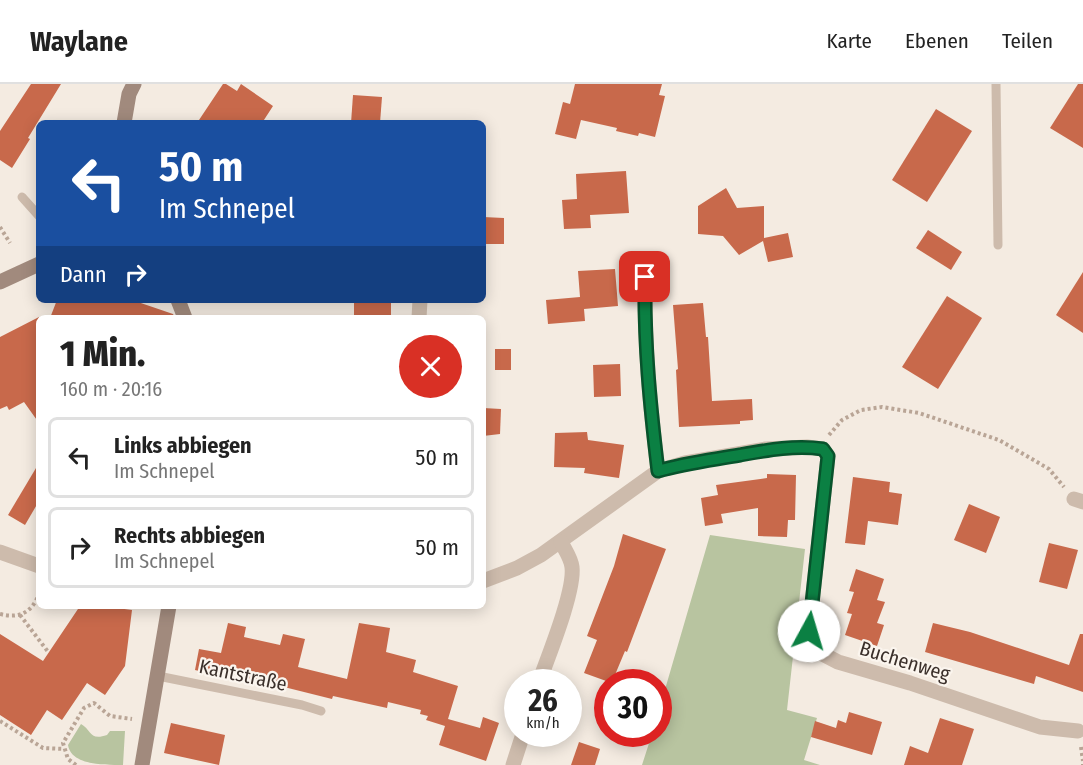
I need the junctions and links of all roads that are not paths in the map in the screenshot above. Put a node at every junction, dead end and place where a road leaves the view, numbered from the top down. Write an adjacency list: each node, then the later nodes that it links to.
1 (134, 84): 3 (street)
2 (996, 84): 6 (lane)
3 (125, 120)
4 (22, 197): 5 (lane)
5 (36, 213)
6 (998, 244)
7 (36, 265): 9 (street)
8 (645, 277): 10 (street)
9 (0, 282)
10 (658, 471): 11 (street); 19 (street, Buchenweg)
11 (561, 542): 14 (street); 16 (street)
12 (0, 552): 13 (street)
13 (36, 565)
14 (486, 580)
15 (169, 609): 17 (street)
16 (543, 669)
17 (158, 676): 18 (lane, Kantstraße); 21 (street)
18 (321, 711)
19 (1078, 731)
20 (519, 747): 22 (street)
21 (142, 765)
22 (513, 765)

